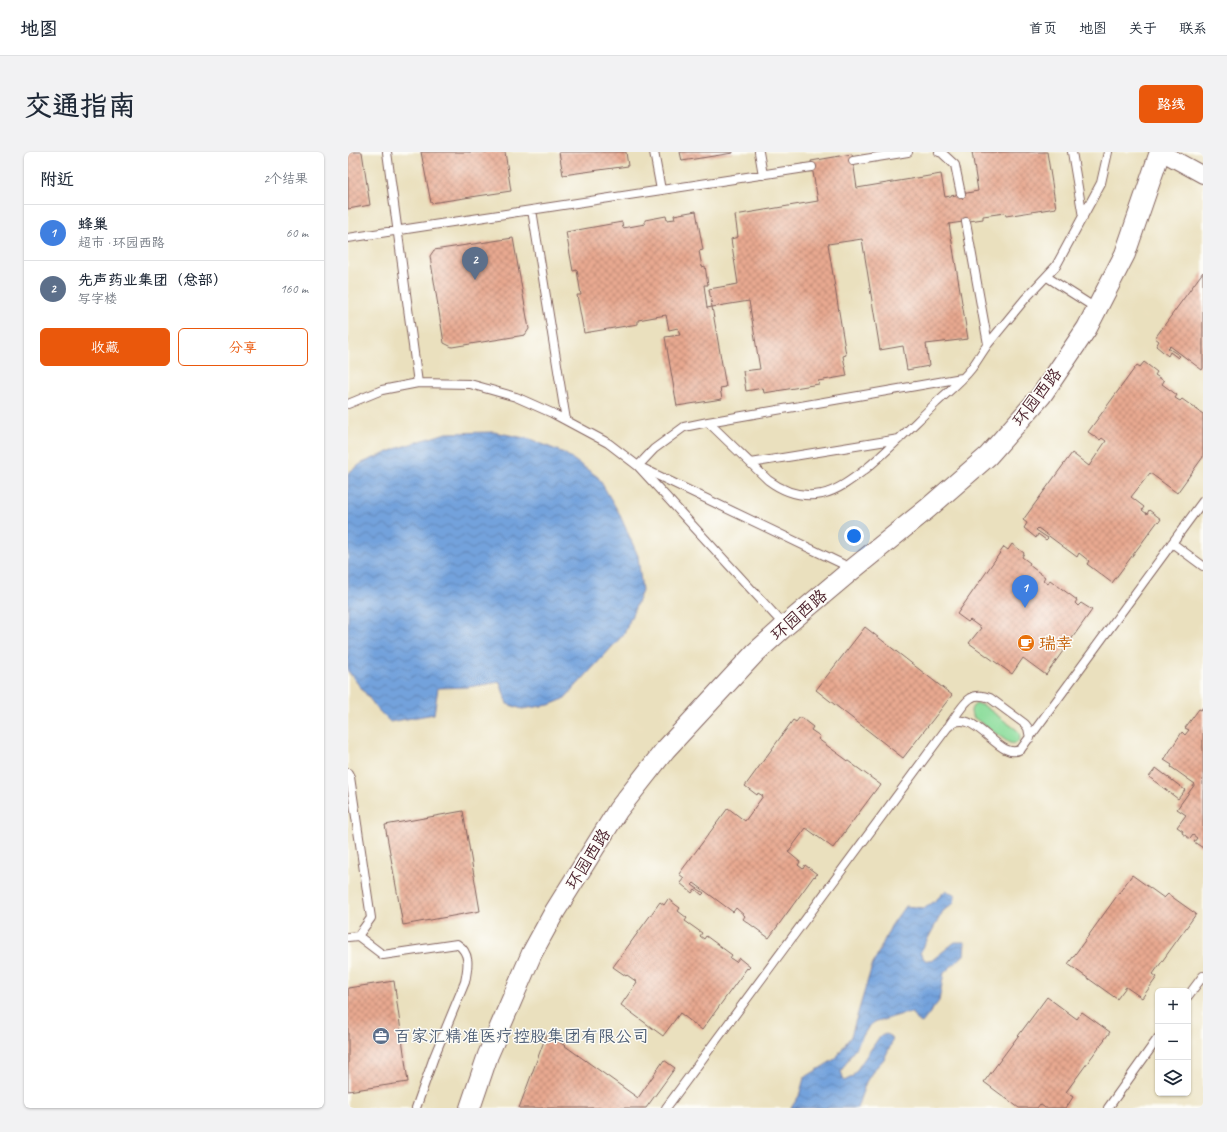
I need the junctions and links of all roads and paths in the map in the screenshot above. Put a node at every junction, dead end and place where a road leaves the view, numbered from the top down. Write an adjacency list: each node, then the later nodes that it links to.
1 (387, 152): 19 (lane)
2 (654, 152): 14 (lane)
3 (759, 152): 12 (lane)
4 (908, 152): 9 (lane)
5 (939, 152): 15 (lane)
6 (1072, 152): 17 (lane)
7 (1108, 152): 17 (lane)
8 (1160, 152): 13 (street); 22 (street, 环园西路)
9 (895, 153): 10 (lane)
10 (853, 161)
11 (812, 167): 12 (lane)
12 (763, 175): 14 (lane)
13 (1203, 175)
14 (661, 190): 16 (lane)
15 (961, 194)
16 (532, 210): 19 (lane); 27 (lane)
17 (1083, 217): 21 (lane)
18 (966, 222): 23 (lane)
19 (398, 231): 20 (lane); 25 (lane)
20 (348, 238)
21 (1047, 277): 22 (lane); 23 (lane)
22 (1097, 309): 35 (street, 环园西路)
23 (988, 344): 24 (lane)
24 (962, 378): 28 (lane); 29 (lane)
25 (418, 383): 26 (lane); 27 (lane)
26 (348, 404)
27 (566, 420): 31 (lane)
28 (708, 422): 30 (lane); 31 (lane)
29 (899, 439): 30 (lane); 30 (lane)
30 (751, 463)
31 (638, 466): 35 (lane); 36 (lane)
32 (1203, 502): 33 (lane)
33 (1172, 543): 34 (lane); 38 (lane)
34 (1203, 566)
35 (854, 569): 36 (street, 环园西路)
36 (785, 626): 46 (street, 环园西路)
37 (948, 728): 38 (lane); 38 (lane); 47 (lane)
38 (1030, 738)
39 (348, 773): 40 (lane)
40 (358, 936): 41 (lane); 45 (lane)
41 (348, 937)
42 (1203, 976): 43 (lane)
43 (1191, 992)
44 (1155, 1042): 48 (lane)
45 (416, 1108)
46 (470, 1108)
47 (666, 1108)
48 (1108, 1108)

